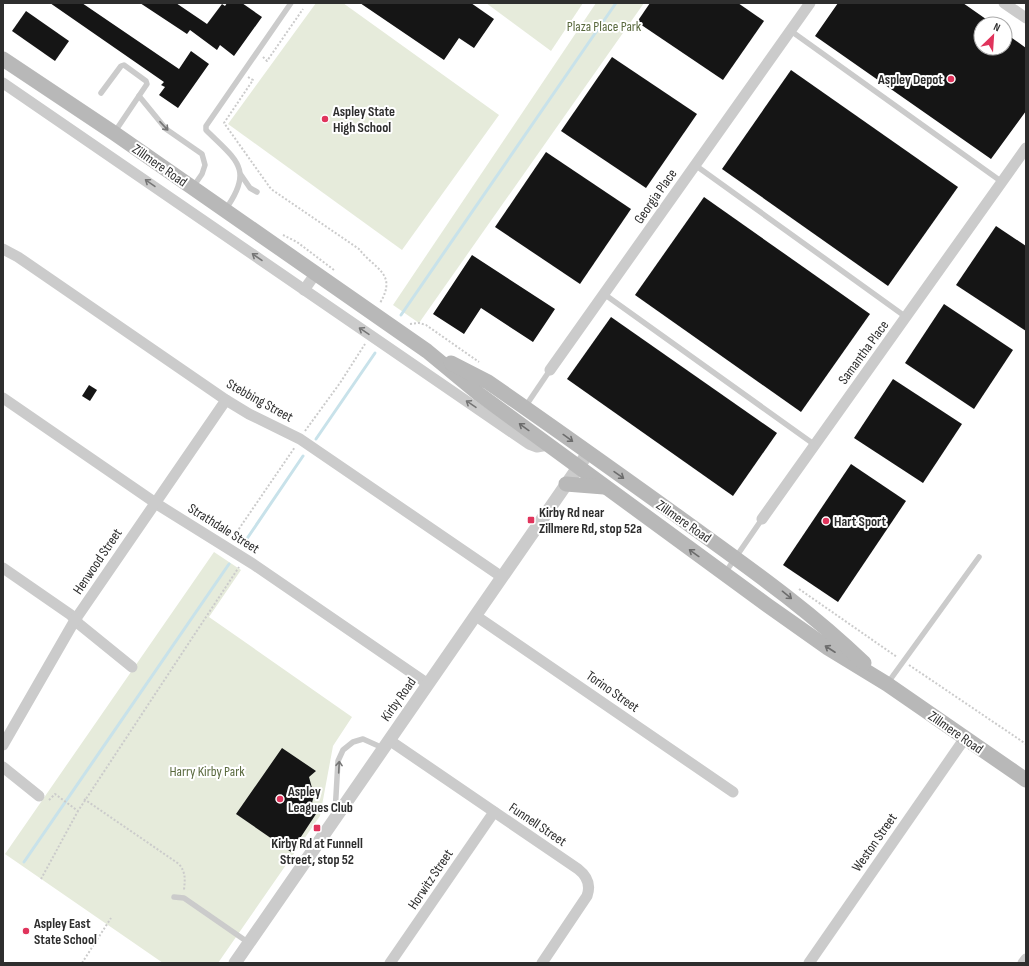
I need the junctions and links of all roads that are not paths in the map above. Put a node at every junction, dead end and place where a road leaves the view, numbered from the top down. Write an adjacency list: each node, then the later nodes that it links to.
1 (292, 3): 13 (lane)
2 (810, 3): 5 (street, Georgia Place)
3 (1004, 3): 4 (street)
4 (1026, 18)
5 (791, 31): 12 (street, Georgia Place); 14 (lane)
6 (3, 59): 10 (main road, Zillmere Road)
7 (3, 83): 20 (street, Zillmere Road, one-way to 7)
8 (101, 94): 9 (lane)
9 (139, 96): 10 (lane); 15 (lane, one-way to 15)
10 (114, 133): 15 (main road, Zillmere Road)
11 (1026, 148): 14 (street, Samantha Place)
12 (695, 165): 21 (street, Georgia Place); 22 (lane)
13 (240, 174): 16 (lane); 17 (lane)
14 (1002, 182): 22 (street, Samantha Place)
15 (192, 188): 17 (main road, Zillmere Road)
16 (257, 192)
17 (225, 210): 19 (main road, Zillmere Road)
18 (3, 249): 26 (street, Stebbing Street)
19 (316, 273): 20 (street); 23 (main road, Zillmere Road)
20 (304, 290): 28 (street, Zillmere Road, one-way to 20)
21 (603, 293): 24 (street, Georgia Place); 29 (lane)
22 (906, 317): 29 (street, Samantha Place)
23 (427, 351): 27 (main road, Zillmere Road); 28 (main road, Zillmere Road, one-way to 23)
24 (550, 370): 27 (lane, Georgia Place)
25 (3, 398): 34 (street, Strathdale Street)
26 (226, 400): 34 (street, Henwood Street); 40 (street, Stebbing Street)
27 (525, 408): 30 (main road, Zillmere Road, one-way to 30)
28 (548, 445): 31 (main road, Zillmere Road)
29 (815, 445): 35 (street, Samantha Place)
30 (588, 452): 31 (street, Kirby Road); 37 (main road, Zillmere Road, one-way to 37)
31 (578, 468): 32 (street, Kirby Road); 33 (main road, Zillmere Road)
32 (566, 484): 33 (main road); 40 (street, Kirby Road)
33 (604, 487): 39 (main road, Zillmere Road, one-way to 33)
34 (156, 503): 42 (street, Henwood Street); 44 (street, Strathdale Street)
35 (762, 519): 37 (lane, Samantha Place)
36 (979, 557): 45 (lane)
37 (736, 558): 39 (lane, Samantha Place); 45 (main road, Zillmere Road, one-way to 45)
38 (3, 568): 42 (street)
39 (724, 575): 45 (main road, Zillmere Road, one-way to 39)
40 (502, 577): 41 (street, Kirby Road)
41 (476, 616): 44 (street, Kirby Road); 51 (street, Torino Street)
42 (75, 620): 43 (street); 48 (street, Henwood Street)
43 (132, 667)
44 (428, 684): 47 (street, Kirby Road)
45 (887, 684): 46 (main road, Zillmere Road)
46 (964, 738): 50 (main road, Zillmere Road); 61 (street, Weston Street)
47 (386, 744): 53 (street, Funnell Street); 54 (street, Kirby Road); 54 (lane, one-way to 47)
48 (3, 745)
49 (3, 767): 52 (street)
50 (1026, 780)
51 (732, 792)
52 (39, 796)
53 (494, 812): 59 (street, Horwitz Street); 60 (street, Funnell Street)
54 (335, 819): 56 (street, Kirby Road)
55 (174, 897): 56 (lane)
56 (249, 943): 58 (street, Kirby Road)
57 (1026, 959): 62 (street)
58 (235, 963)
59 (390, 963)
60 (542, 963)
61 (809, 963)
62 (1024, 963)

